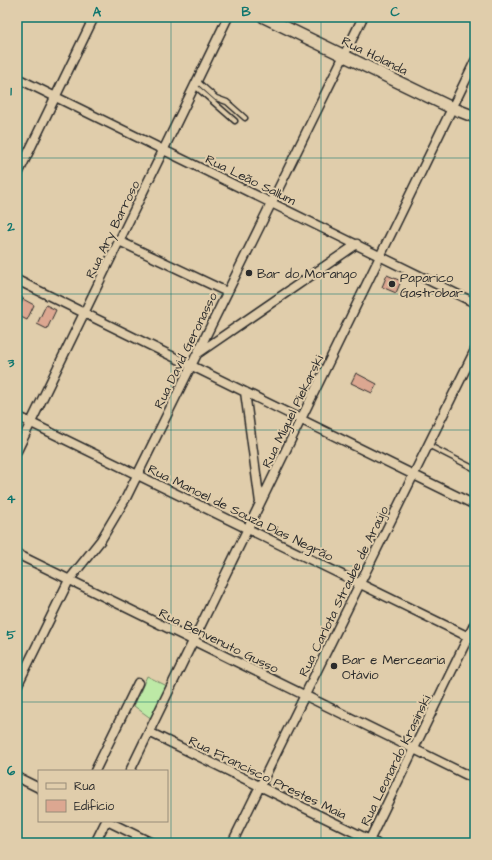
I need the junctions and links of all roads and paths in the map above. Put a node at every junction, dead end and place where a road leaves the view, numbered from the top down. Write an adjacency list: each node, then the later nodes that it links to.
1 (94, 17): 9 (street)
2 (228, 17): 8 (street, Rua Ary Barroso)
3 (264, 17): 5 (main road, Rua Holanda)
4 (363, 17): 5 (street, Rua David Geronasso)
5 (344, 56): 10 (main road, Rua Holanda); 16 (street, Rua David Geronasso)
6 (475, 61): 10 (street, Rua Miguel Piekarski)
7 (17, 78): 9 (street, Rua Leão Sallum)
8 (196, 84): 12 (lane); 13 (lane); 14 (street, Rua Ary Barroso)
9 (56, 97): 14 (street, Rua Leão Sallum); 15 (street)
10 (452, 108): 11 (main road, Rua Holanda); 19 (street, Rua Miguel Piekarski)
11 (475, 117)
12 (244, 118)
13 (235, 121)
14 (164, 150): 16 (street, Rua Leão Sallum); 17 (street, Rua Ary Barroso)
15 (17, 176)
16 (272, 203): 18 (street, Rua Leão Sallum); 21 (street, Rua David Geronasso)
17 (120, 241): 21 (street); 23 (street, Rua Ary Barroso)
18 (356, 244): 19 (street, Rua Leão Sallum); 25 (street)
19 (380, 256): 22 (street, Rua Leão Sallum); 29 (street, Rua Miguel Piekarski)
20 (17, 280): 23 (street)
21 (227, 292): 25 (street, Rua David Geronasso)
22 (475, 303)
23 (84, 313): 26 (street); 30 (street, Rua Ary Barroso)
24 (475, 350): 31 (street, Rua Carlota Straube de Araújo)
25 (196, 355): 26 (street, Rua David Geronasso)
26 (191, 366): 27 (street); 34 (street, Rua David Geronasso)
27 (245, 392): 29 (street); 36 (street)
28 (17, 416): 30 (street, Rua Manoel de Souza Dias Negrão)
29 (301, 419): 35 (street); 36 (street, Rua Miguel Piekarski)
30 (31, 423): 32 (street, Rua Ary Barroso); 34 (street, Rua Manoel de Souza Dias Negrão)
31 (428, 445): 33 (lane); 35 (street, Rua Carlota Straube de Araújo)
32 (17, 451)
33 (475, 470)
34 (137, 475): 38 (street, Rua Manoel de Souza Dias Negrão); 40 (street, Rua David Geronasso)
35 (414, 475): 37 (street); 41 (street, Rua Carlota Straube de Araújo)
36 (260, 503): 38 (street, Rua Miguel Piekarski)
37 (475, 505)
38 (247, 529): 41 (street, Rua Manoel de Souza Dias Negrão); 44 (street, Rua Miguel Piekarski)
39 (17, 554): 40 (street, Rua Benvenuto Gusso)
40 (69, 580): 44 (street, Rua Benvenuto Gusso); 46 (street, Rua David Geronasso)
41 (360, 584): 43 (street, Rua Manoel de Souza Dias Negrão); 47 (street, Rua Carlota Straube de Araújo)
42 (475, 623): 43 (street, Rua Leonardo Krasinski)
43 (472, 639): 49 (street, Rua Leonardo Krasinski)
44 (193, 641): 47 (street, Rua Benvenuto Gusso); 48 (street, Rua Miguel Piekarski)
45 (138, 683): 50 (street)
46 (17, 686)
47 (305, 696): 49 (street, Rua Benvenuto Gusso); 54 (street, Rua Carlota Straube de Araújo)
48 (149, 732): 51 (street, Rua Miguel Piekarski); 54 (street, Rua Francisco Prestes Maia)
49 (414, 749): 53 (street, Rua Benvenuto Gusso); 58 (street, Rua Leonardo Krasinski)
50 (95, 770)
51 (130, 770)
52 (17, 777): 55 (street)
53 (475, 779)
54 (260, 786): 58 (street, Rua Francisco Prestes Maia); 61 (street, Rua Carlota Straube de Araújo)
55 (38, 788)
56 (106, 822): 59 (street)
57 (108, 822): 60 (street)
58 (371, 842)
59 (95, 843)
60 (152, 843)
61 (232, 843)

